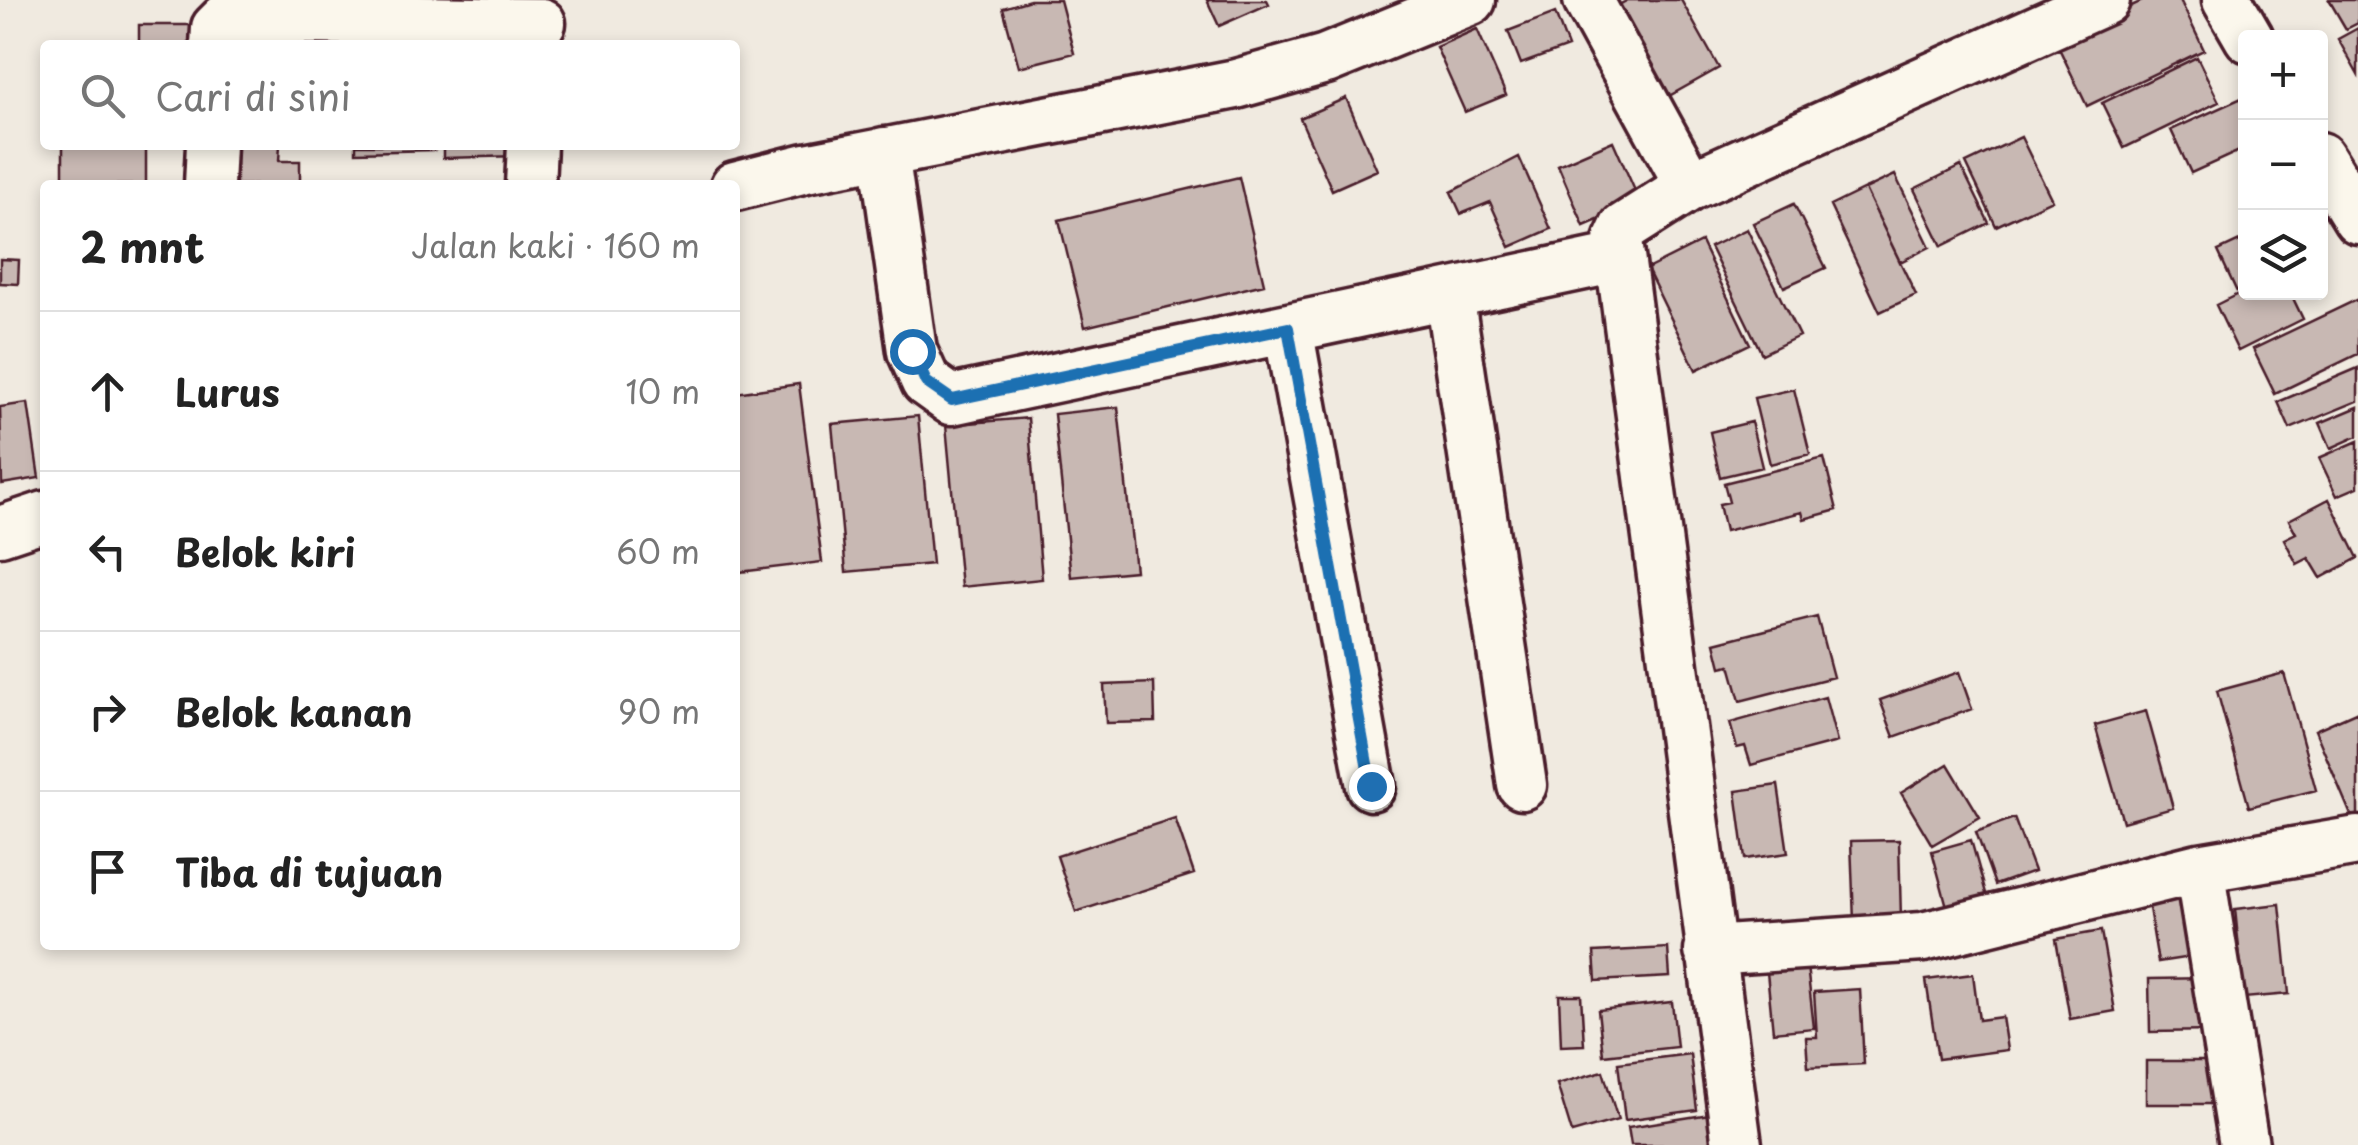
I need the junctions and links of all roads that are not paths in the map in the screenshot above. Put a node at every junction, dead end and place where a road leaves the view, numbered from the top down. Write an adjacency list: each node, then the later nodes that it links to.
1 (1471, 0): 10 (street)
2 (1588, 0): 15 (street)
3 (2105, 0): 15 (street)
4 (2226, 0): 6 (street)
5 (541, 23): 7 (street)
6 (2244, 30)
7 (215, 40)
8 (211, 150): 12 (street)
9 (532, 150): 13 (street)
10 (884, 152): 14 (street); 19 (street)
11 (2328, 170): 16 (street)
12 (210, 180)
13 (530, 180)
14 (740, 185)
15 (1690, 186): 17 (street)
16 (2358, 220)
17 (1617, 258): 18 (street); 26 (street)
18 (1449, 294): 19 (street); 22 (street)
19 (1288, 328): 23 (street)
20 (40, 518): 21 (street)
21 (0, 531)
22 (1522, 785)
23 (1371, 786)
24 (2358, 841): 25 (street)
25 (2199, 868): 26 (street); 28 (street)
26 (1709, 951): 27 (street)
27 (1737, 1145)
28 (2244, 1145)

